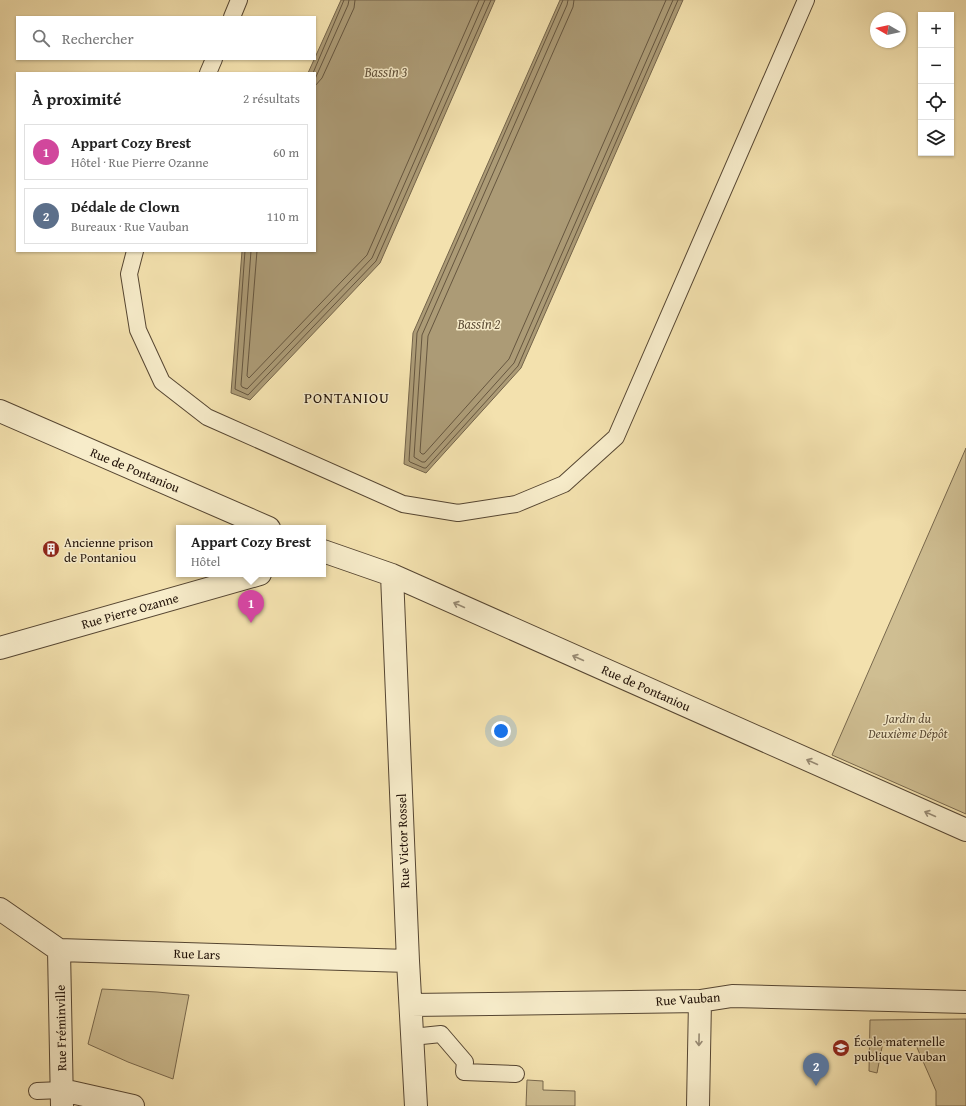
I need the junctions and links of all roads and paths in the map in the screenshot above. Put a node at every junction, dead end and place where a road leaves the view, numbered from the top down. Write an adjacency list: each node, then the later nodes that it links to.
1 (240, 0): 3 (lane)
2 (806, 0): 6 (lane)
3 (232, 16)
4 (214, 60): 5 (lane)
5 (208, 72)
6 (135, 252)
7 (1, 412): 8 (street, Rue de Pontaniou)
8 (262, 525)
9 (326, 554): 10 (street, Rue de Pontaniou)
10 (392, 575): 13 (street, Rue de Pontaniou, one-way to 10); 16 (street, Rue Victor Rossel)
11 (249, 577): 12 (street, Rue Pierre Ozanne)
12 (0, 648)
13 (966, 830)
14 (0, 908): 15 (street)
15 (59, 950): 16 (street, Rue Lars); 23 (street, Rue Fréminville)
16 (408, 961): 19 (street, Rue Victor Rossel)
17 (700, 1001): 18 (street, Rue Vauban); 19 (street, Rue Vauban); 26 (street, one-way to 26)
18 (966, 1002)
19 (411, 1005): 20 (street, Rue Victor Rossel)
20 (412, 1037): 21 (lane); 25 (street, Rue Victor Rossel)
21 (516, 1074)
22 (37, 1091): 23 (lane)
23 (62, 1098): 24 (street)
24 (133, 1106)
25 (416, 1106)
26 (698, 1106)

